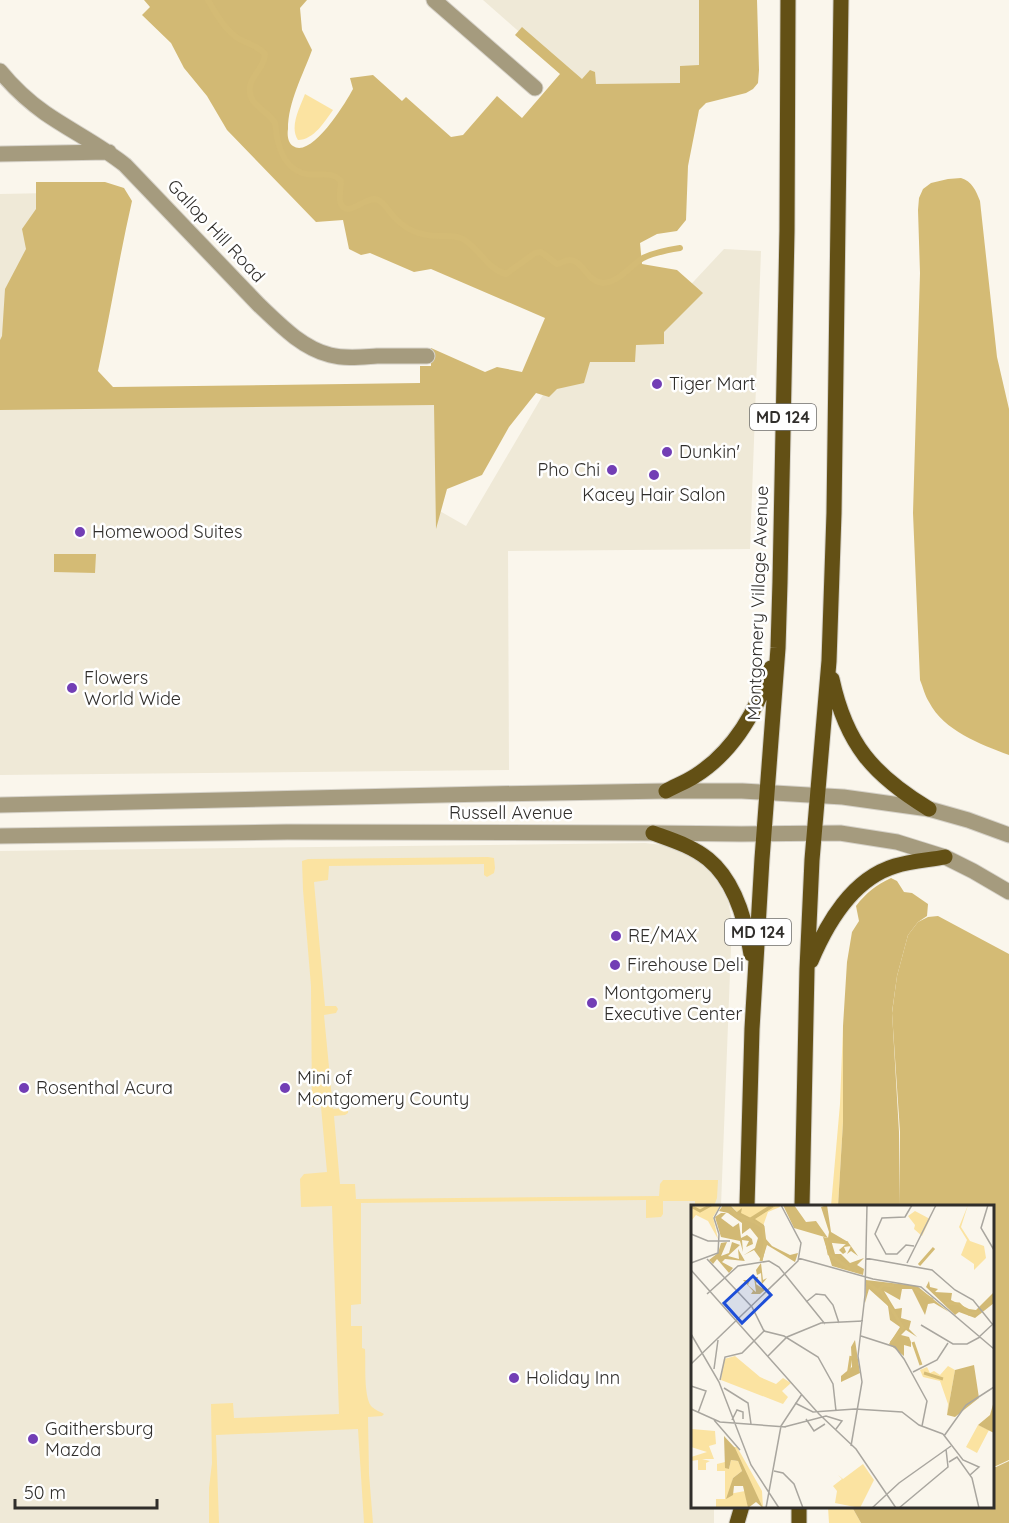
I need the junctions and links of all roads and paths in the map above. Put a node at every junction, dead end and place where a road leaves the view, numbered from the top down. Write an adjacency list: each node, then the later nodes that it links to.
1 (434, 0): 5 (street)
2 (788, 0): 9 (main road, Montgomery Village Avenue / MD 124)
3 (841, 0): 10 (main road, MD 124)
4 (0, 71): 6 (street, Gallop Hill Road)
5 (535, 88)
6 (110, 152): 7 (street); 8 (street, Gallop Hill Road)
7 (0, 154)
8 (427, 356)
9 (778, 648): 11 (main road); 12 (main road, Montgomery Village Avenue / MD 124)
10 (829, 662): 13 (main road, MD 124); 15 (main road)
11 (666, 791): 12 (street, Russell Avenue); 14 (street, Russell Avenue)
12 (767, 793): 13 (street, Russell Avenue); 17 (main road, Montgomery Village Avenue / MD 124)
13 (817, 796): 15 (street, Russell Avenue); 18 (main road, MD 124)
14 (0, 805)
15 (929, 809): 19 (street, Russell Avenue)
16 (653, 833): 17 (street, Russell Avenue); 20 (street, Russell Avenue); 24 (main road)
17 (765, 834): 18 (street, Russell Avenue); 24 (main road, Montgomery Village Avenue / MD 124)
18 (814, 834): 21 (street, Russell Avenue); 23 (main road, MD 124)
19 (1009, 835)
20 (0, 836)
21 (945, 857): 22 (street, Russell Avenue); 23 (main road)
22 (1009, 892)
23 (807, 969): 26 (main road, MD 124)
24 (755, 985): 25 (main road, Montgomery Village Avenue / MD 124)
25 (747, 1205)
26 (802, 1205)
27 (742, 1508): 29 (main road)
28 (743, 1508): 30 (main road)
29 (737, 1523)
30 (744, 1523)

